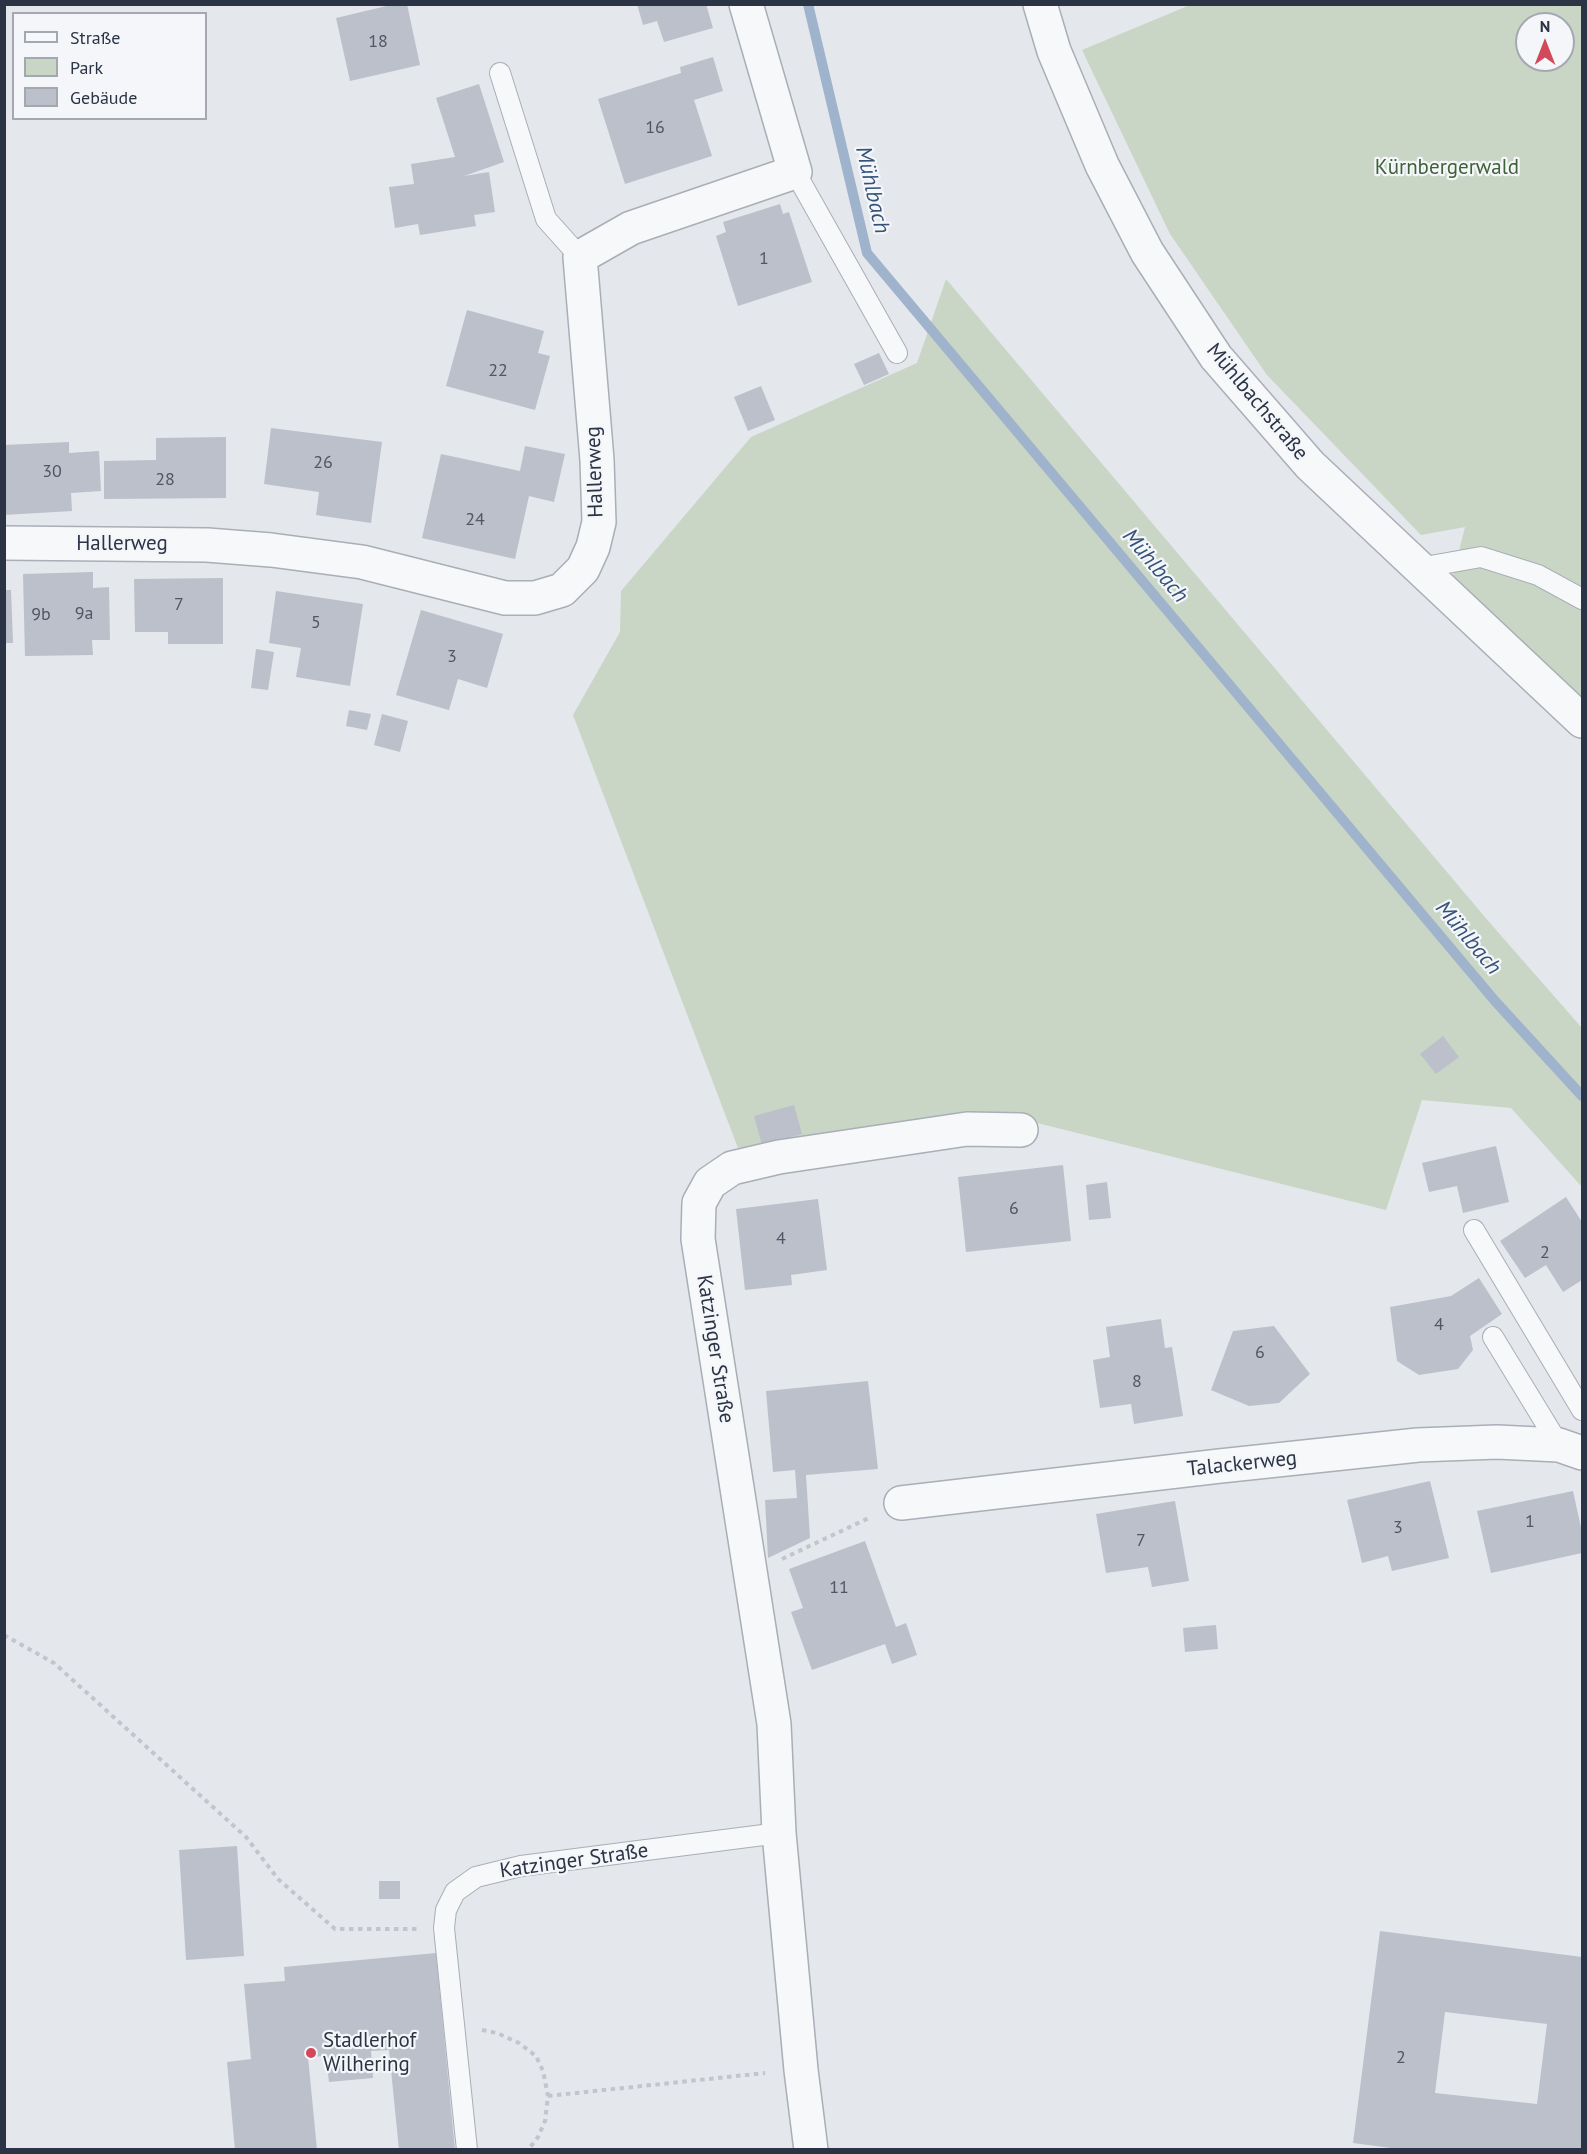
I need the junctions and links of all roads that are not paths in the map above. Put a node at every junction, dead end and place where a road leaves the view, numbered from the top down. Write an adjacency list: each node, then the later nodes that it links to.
1 (746, 4): 4 (street)
2 (1040, 4): 8 (street, Mühlbachstraße)
3 (500, 73): 5 (lane)
4 (795, 171): 5 (street); 6 (lane)
5 (580, 257): 7 (street, Hallerweg)
6 (897, 353)
7 (4, 543)
8 (1419, 568): 9 (lane); 10 (street, Mühlbachstraße)
9 (1582, 599)
10 (1582, 721)
11 (1021, 1130): 17 (street, Katzinger Straße)
12 (1474, 1230): 14 (lane)
13 (1492, 1337): 15 (lane)
14 (1582, 1410)
15 (1571, 1449): 16 (street, Talackerweg)
16 (901, 1503)
17 (779, 1833): 18 (lane, Katzinger Straße); 19 (street, Katzinger Straße)
18 (467, 2150)
19 (811, 2150)

